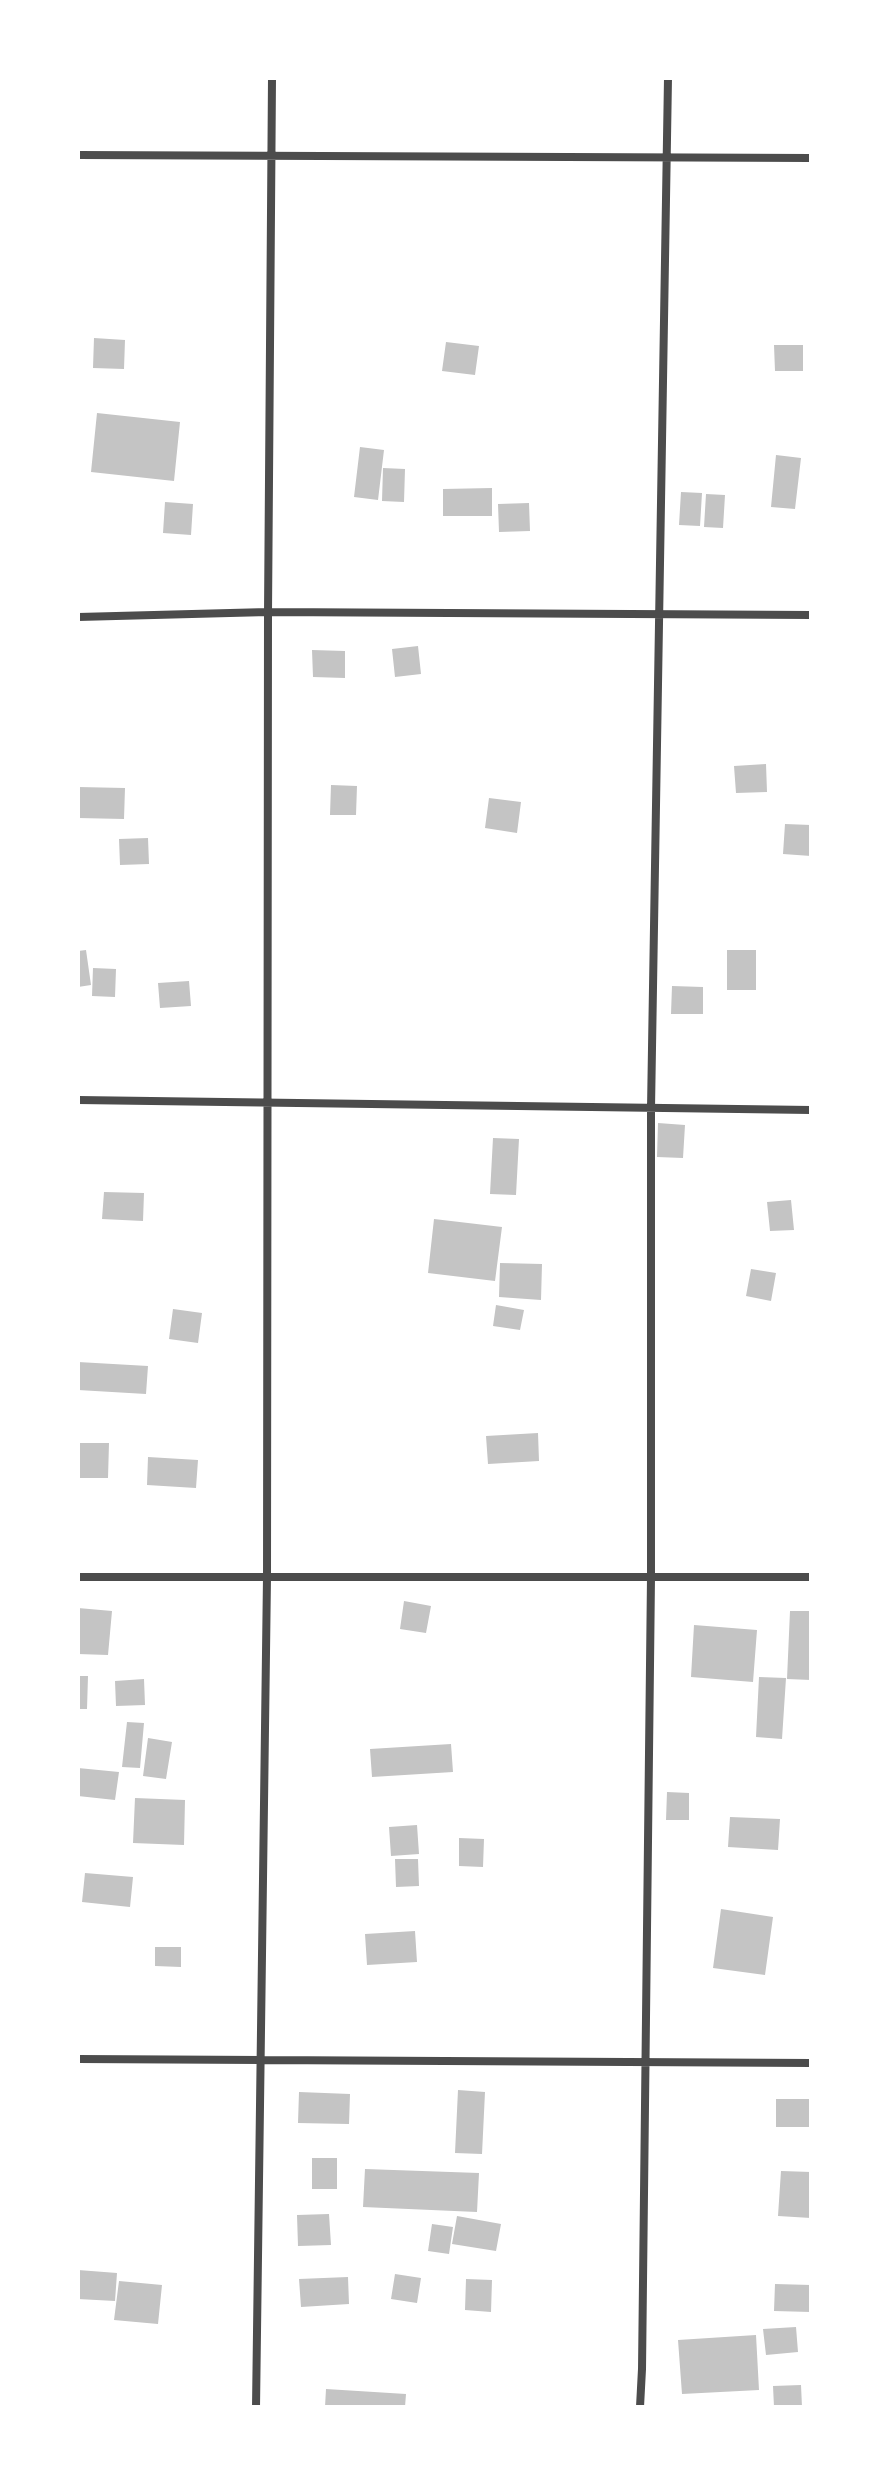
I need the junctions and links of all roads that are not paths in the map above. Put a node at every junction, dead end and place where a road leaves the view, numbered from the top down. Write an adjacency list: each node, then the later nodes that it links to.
1 (272, 78): 4 (street)
2 (668, 78): 5 (street)
3 (78, 155): 4 (street)
4 (272, 155): 5 (street); 7 (street)
5 (667, 157): 6 (street); 8 (street)
6 (811, 158)
7 (268, 612): 8 (street); 10 (street); 12 (street)
8 (659, 615): 9 (street); 13 (street)
9 (811, 615)
10 (78, 617)
11 (78, 1100): 12 (street)
12 (268, 1103): 13 (street); 16 (street)
13 (651, 1108): 14 (street); 17 (street)
14 (811, 1110)
15 (78, 1577): 16 (street)
16 (267, 1577): 17 (street); 20 (street)
17 (651, 1577): 18 (street); 21 (street)
18 (811, 1577)
19 (78, 2059): 20 (street)
20 (260, 2060): 21 (street); 23 (street)
21 (645, 2062): 22 (street); 24 (street)
22 (811, 2063)
23 (256, 2407)
24 (640, 2407)

